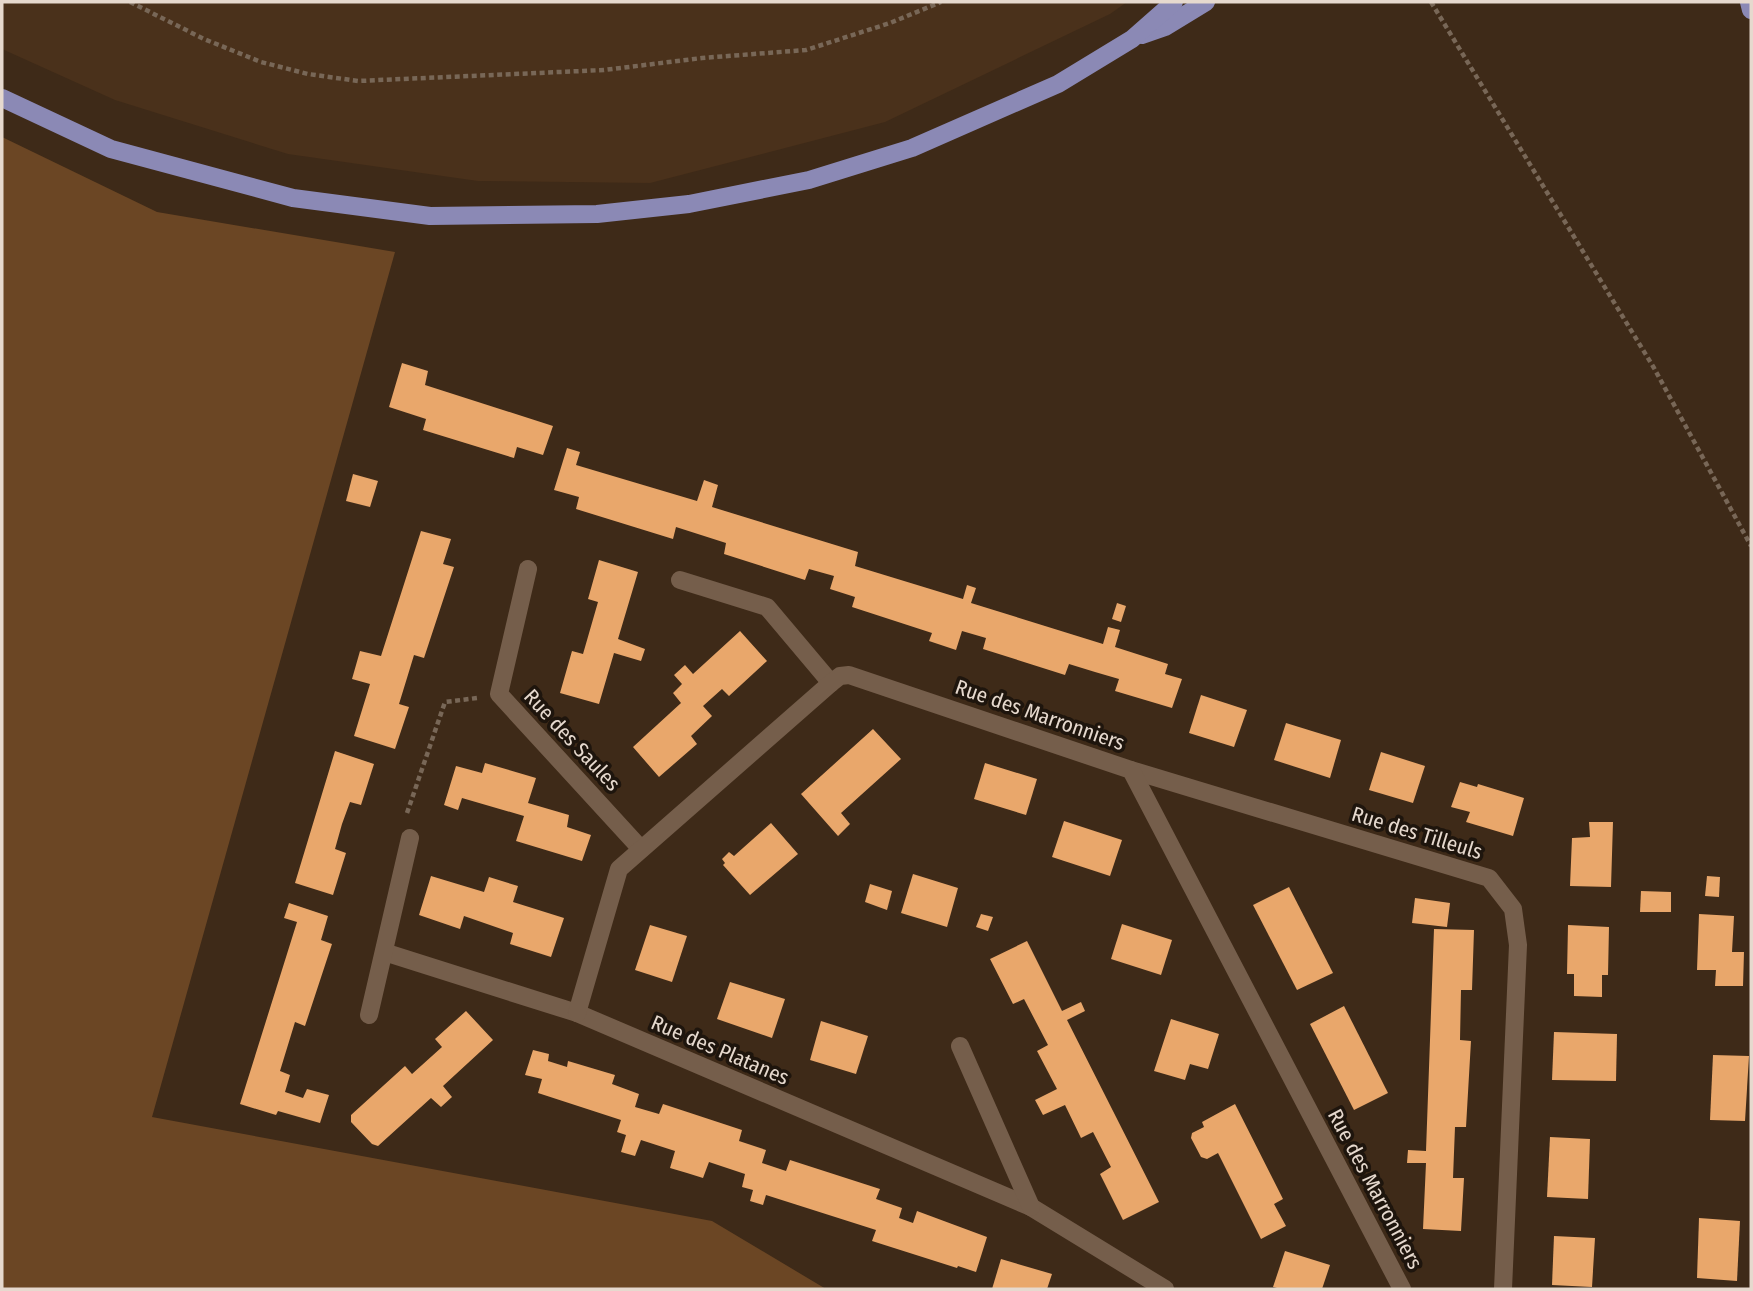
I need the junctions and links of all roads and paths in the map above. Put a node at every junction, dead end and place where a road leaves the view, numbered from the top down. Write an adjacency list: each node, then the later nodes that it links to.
1 (130, 2): 2 (path)
2 (941, 2)
3 (1174, 2): 8 (main road)
4 (1206, 2): 8 (main road)
5 (1431, 2): 10 (path)
6 (1749, 2): 7 (main road)
7 (1751, 10)
8 (1132, 39): 9 (main road)
9 (2, 98)
10 (1751, 546)
11 (528, 569): 14 (street, Rue des Saules)
12 (680, 580): 13 (street)
13 (831, 683): 15 (street, Rue des Marronniers); 17 (street)
14 (499, 694): 16 (path); 17 (street, Rue des Saules)
15 (1131, 770): 24 (street, Rue des Marronniers); 25 (street, Rue des Tilleuls)
16 (410, 838): 18 (street)
17 (641, 849): 19 (street)
18 (384, 953): 19 (street, Rue des Platanes); 20 (street)
19 (577, 1013): 22 (street, Rue des Platanes)
20 (369, 1015)
21 (960, 1046): 22 (street)
22 (1031, 1207): 23 (street, Rue des Platanes)
23 (1165, 1289)
24 (1402, 1289)
25 (1503, 1289)

